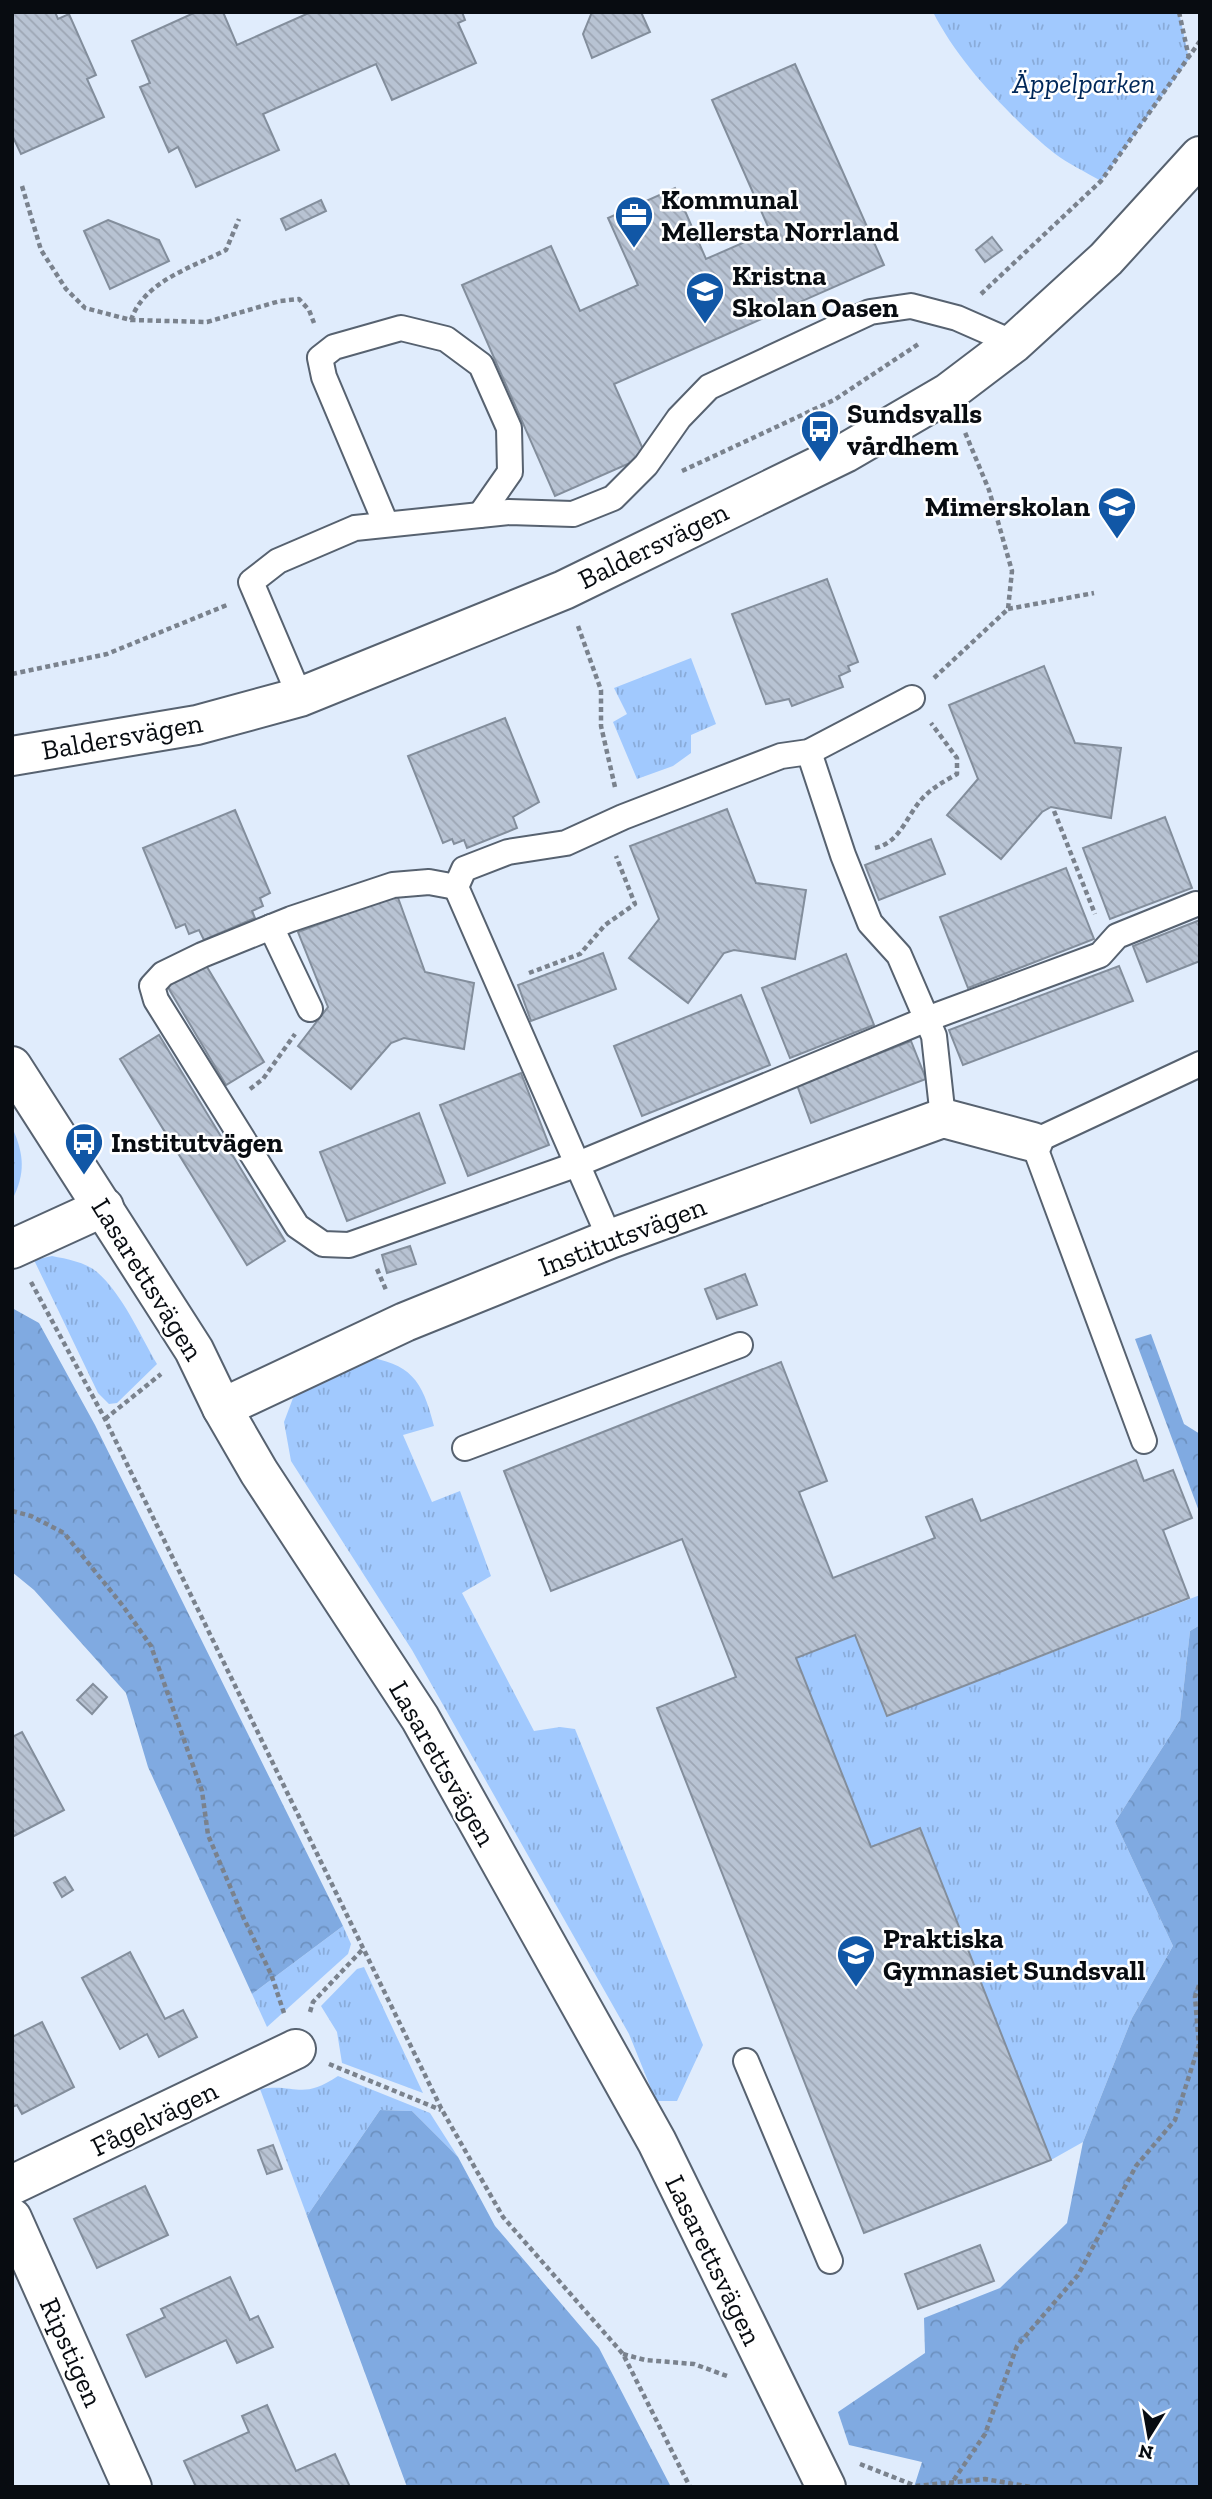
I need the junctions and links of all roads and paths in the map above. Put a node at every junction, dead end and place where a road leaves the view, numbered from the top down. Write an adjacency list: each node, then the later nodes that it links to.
1 (1179, 12): 2 (path)
2 (1189, 59)
3 (1200, 156): 7 (street, Baldersvägen)
4 (22, 186): 6 (path)
5 (239, 219): 6 (path)
6 (131, 320): 8 (path)
7 (1014, 343): 9 (street, Baldersvägen); 10 (lane)
8 (326, 353): 10 (lane); 11 (lane)
9 (948, 393): 12 (street, Baldersvägen); 15 (path)
10 (480, 515): 11 (lane)
11 (386, 524): 13 (lane)
12 (564, 590): 17 (street, Baldersvägen); 22 (path)
13 (256, 593): 16 (path); 17 (lane)
14 (1094, 593): 15 (path)
15 (1008, 609): 18 (path)
16 (12, 674)
17 (300, 698): 20 (street, Baldersvägen)
18 (912, 698): 19 (lane); 23 (path)
19 (809, 752): 22 (lane); 23 (lane)
20 (12, 755)
21 (1055, 811): 27 (path)
22 (613, 821): 24 (lane); 28 (path)
23 (843, 855): 30 (lane)
24 (456, 887): 26 (lane); 28 (lane)
25 (1196, 904): 27 (lane)
26 (271, 927): 29 (lane); 33 (lane)
27 (1108, 947): 30 (lane)
28 (499, 985): 36 (lane)
29 (310, 1009): 33 (path)
30 (927, 1019): 34 (lane); 36 (lane)
31 (1200, 1064): 35 (lane)
32 (12, 1066): 37 (street, Lasarettsvägen)
33 (222, 1107): 39 (lane)
34 (943, 1118): 35 (street); 38 (street, Institutsvägen)
35 (1033, 1142): 46 (lane)
36 (578, 1164): 38 (lane); 39 (lane)
37 (104, 1207): 40 (street); 44 (street, Lasarettsvägen)
38 (610, 1239): 41 (street, Institutsvägen)
39 (364, 1240): 41 (path)
40 (21, 1264): 45 (path)
41 (405, 1322): 44 (street, Institutsvägen)
42 (740, 1345): 47 (lane)
43 (162, 1373): 45 (path)
44 (222, 1408): 60 (street, Lasarettsvägen)
45 (105, 1419): 49 (path)
46 (1144, 1441)
47 (465, 1448)
48 (12, 1511): 52 (path)
49 (363, 1950): 52 (path); 54 (path)
50 (1200, 1982): 51 (path)
51 (1200, 2045): 61 (path)
52 (296, 2049): 54 (path); 55 (street, Fågelvägen)
53 (746, 2061): 57 (lane)
54 (442, 2110): 59 (path)
55 (12, 2185)
56 (12, 2218): 58 (street, Ripstigen)
57 (830, 2261)
58 (132, 2487)
59 (690, 2487)
60 (826, 2487)
61 (949, 2487)

